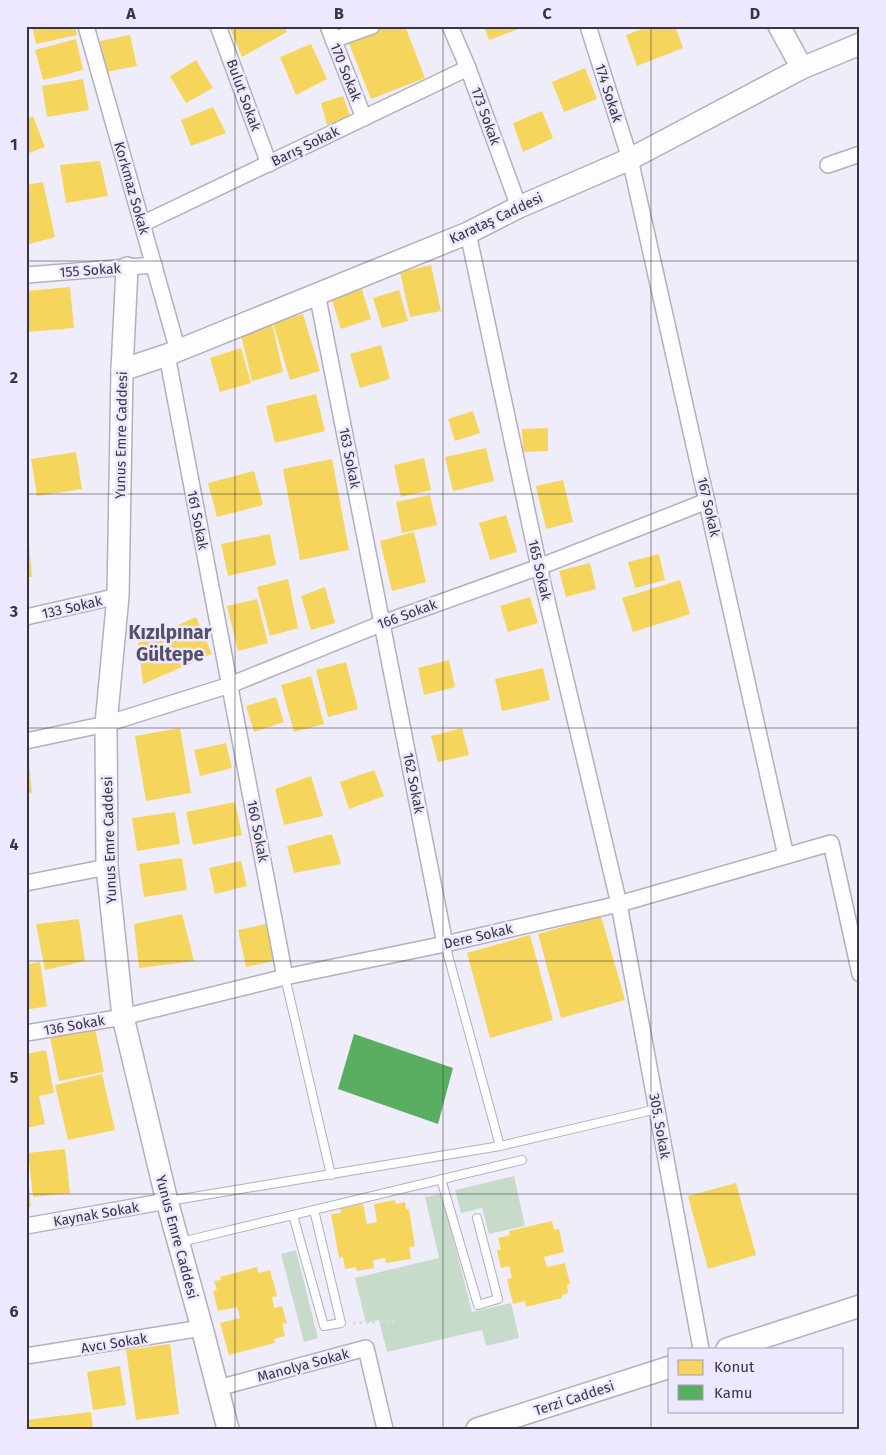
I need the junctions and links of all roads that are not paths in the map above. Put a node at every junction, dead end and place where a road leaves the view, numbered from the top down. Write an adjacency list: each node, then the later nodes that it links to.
1 (86, 26): 17 (street, Korkmaz Sokak)
2 (218, 26): 14 (street, Bulut Sokak)
3 (372, 26): 7 (street)
4 (450, 26): 9 (street, 173 Sokak)
5 (588, 26): 13 (street, 174 Sokak)
6 (780, 26): 10 (street)
7 (330, 33): 11 (street, 170 Sokak)
8 (860, 44): 10 (street, Karataş Caddesi)
9 (468, 68): 11 (street, Barış Sokak); 16 (street, 173 Sokak)
10 (802, 68): 13 (street, Karataş Caddesi)
11 (364, 118): 14 (street, Barış Sokak)
12 (860, 154): 15 (street)
13 (630, 159): 16 (street, Karataş Caddesi); 25 (street, 167 Sokak)
14 (269, 164): 17 (street, Barış Sokak)
15 (828, 164)
16 (519, 207): 18 (street, Karataş Caddesi)
17 (142, 224): 19 (street, Korkmaz Sokak)
18 (468, 233): 22 (street, Karataş Caddesi); 26 (street, 165 Sokak)
19 (154, 265): 20 (street, 155 Sokak); 23 (street, Korkmaz Sokak)
20 (127, 268): 21 (street, 155 Sokak); 24 (street, Yunus Emre Caddesi)
21 (26, 275)
22 (317, 294): 23 (street, Karataş Caddesi); 29 (street, 163 Sokak)
23 (172, 353): 24 (street, Karataş Caddesi); 30 (street, 161 Sokak)
24 (122, 370): 27 (street, Yunus Emre Caddesi)
25 (707, 501): 26 (street, 166 Sokak); 33 (street, 167 Sokak)
26 (538, 567): 29 (street, 166 Sokak); 36 (street, 165 Sokak)
27 (118, 596): 28 (street, 133 Sokak); 31 (street, Yunus Emre Caddesi)
28 (26, 617)
29 (383, 623): 30 (street, 166 Sokak); 37 (street, 162 Sokak)
30 (230, 685): 31 (street, 166 Sokak); 39 (street, 160 Sokak)
31 (106, 724): 32 (street, 166 Sokak); 34 (street, Yunus Emre Caddesi)
32 (26, 741)
33 (786, 856): 36 (street, Dere Sokak); 38 (street, Dere Sokak)
34 (107, 867): 35 (street); 40 (street, Yunus Emre Caddesi)
35 (26, 883)
36 (619, 904): 37 (street, Dere Sokak); 42 (street, 305. Sokak)
37 (445, 944): 39 (street, Dere Sokak); 43 (lane)
38 (860, 974)
39 (285, 977): 40 (street, Dere Sokak); 45 (lane)
40 (122, 1017): 41 (street, 136 Sokak); 47 (street, Yunus Emre Caddesi)
41 (26, 1033)
42 (657, 1109): 43 (lane); 55 (street, 305. Sokak)
43 (500, 1146): 45 (lane)
44 (522, 1160): 46 (lane)
45 (331, 1175): 47 (lane)
46 (441, 1179): 48 (lane); 50 (lane)
47 (167, 1202): 51 (street, Kaynak Sokak); 52 (street, Yunus Emre Caddesi)
48 (314, 1210): 49 (lane); 49 (lane)
49 (293, 1215): 52 (lane)
50 (477, 1218)
51 (26, 1226)
52 (178, 1243): 54 (street, Yunus Emre Caddesi)
53 (860, 1306): 56 (street)
54 (202, 1328): 57 (street, Avcı Sokak); 59 (street, Yunus Emre Caddesi)
55 (702, 1348)
56 (730, 1348)
57 (26, 1356)
58 (668, 1368): 60 (street, Terzi Caddesi)
59 (218, 1388): 61 (street, Yunus Emre Caddesi); 62 (street, Manolya Sokak)
60 (514, 1423): 63 (street, Terzi Caddesi)
61 (228, 1429)
62 (384, 1429)
63 (478, 1429)

